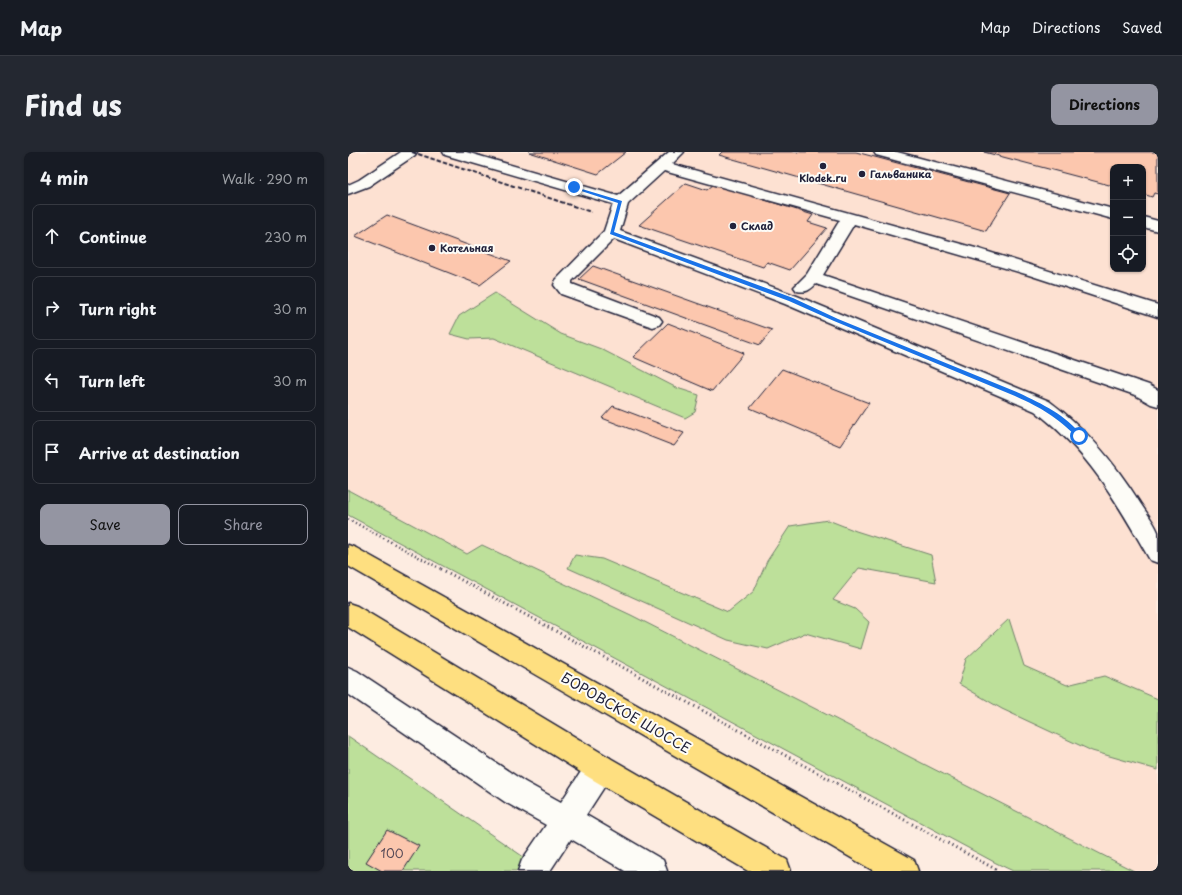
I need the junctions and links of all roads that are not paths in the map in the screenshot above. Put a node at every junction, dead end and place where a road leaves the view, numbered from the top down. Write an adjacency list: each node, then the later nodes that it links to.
1 (410, 152): 6 (lane)
2 (450, 152): 7 (lane)
3 (677, 152): 5 (lane)
4 (881, 152): 8 (lane)
5 (663, 166): 7 (lane); 9 (lane)
6 (348, 190)
7 (621, 202): 12 (lane)
8 (1110, 213)
9 (849, 219): 13 (lane); 15 (lane)
10 (1146, 223): 11 (lane)
11 (1158, 226)
12 (611, 233): 14 (lane); 16 (lane)
13 (813, 277): 14 (lane); 17 (lane)
14 (791, 300): 18 (lane)
15 (1158, 311)
16 (653, 321)
17 (1158, 399)
18 (1126, 497): 19 (lane); 20 (lane)
19 (1158, 525)
20 (1158, 553)
21 (348, 555): 29 (main road, БОРОВСКОЕ ШОССЕ)
22 (348, 614): 24 (main road)
23 (348, 679): 25 (lane)
24 (600, 768): 25 (lane); 28 (main road)
25 (566, 820): 26 (lane); 27 (lane)
26 (533, 871)
27 (652, 871)
28 (776, 871)
29 (903, 871)

